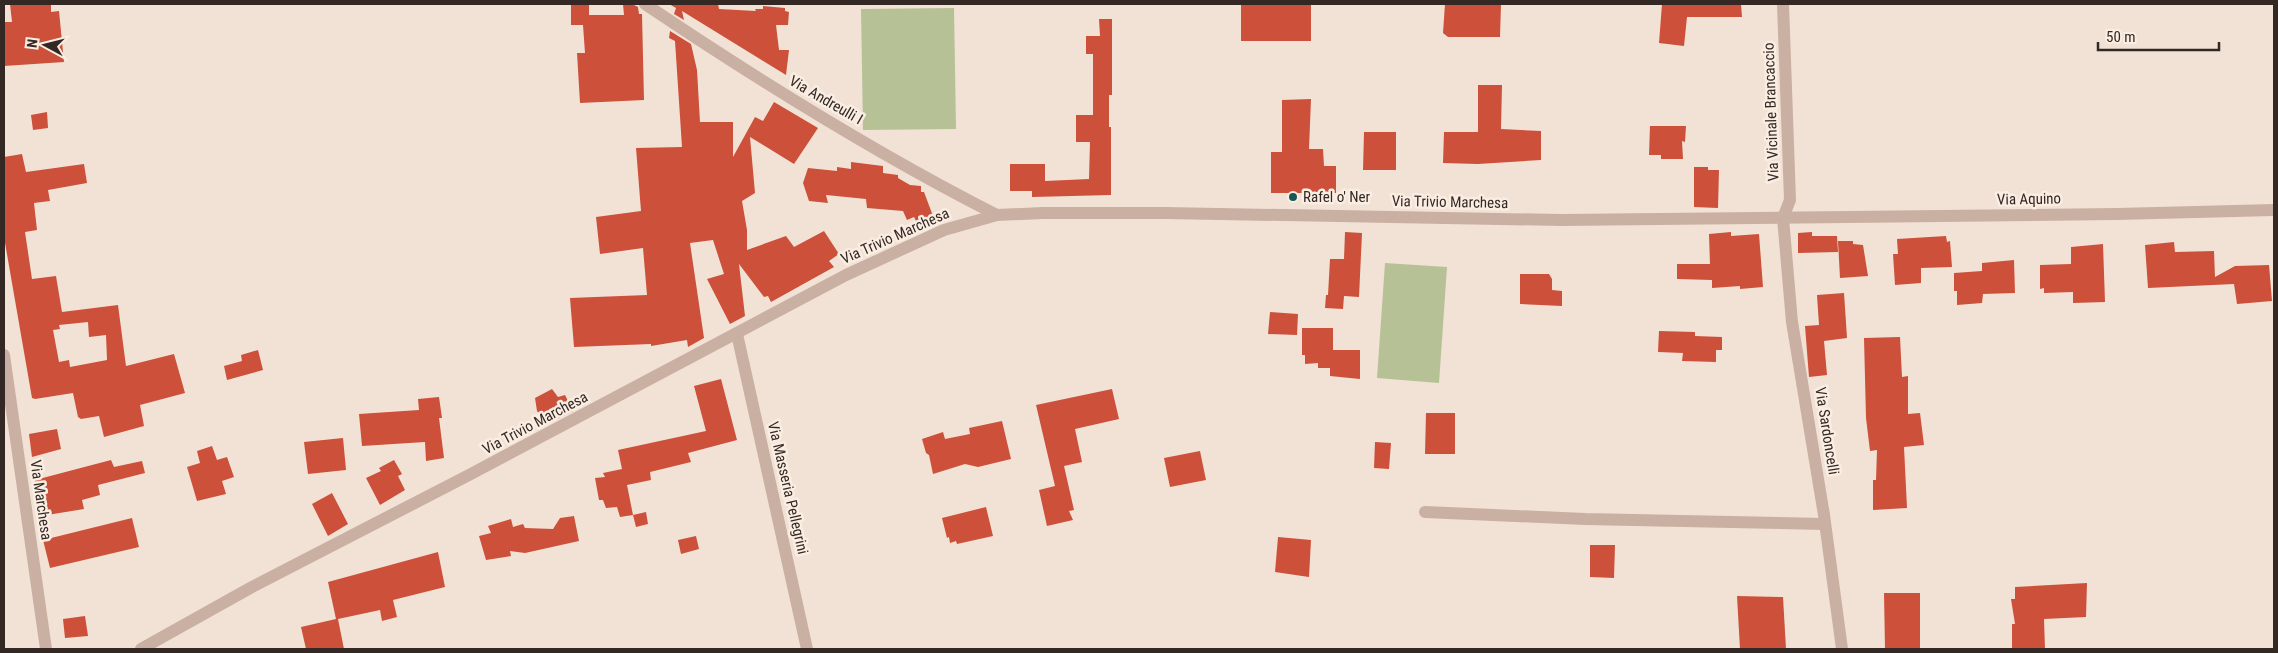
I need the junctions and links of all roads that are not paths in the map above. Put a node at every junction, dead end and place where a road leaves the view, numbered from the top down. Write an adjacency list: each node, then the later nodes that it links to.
1 (645, 4): 4 (street, Via Andreulli I)
2 (1783, 4): 5 (street, Via Vicinale Brancaccio)
3 (2274, 210): 5 (street, Via Aquino)
4 (996, 215): 5 (street, Via Trivio Marchesa); 6 (street, Via Trivio Marchesa)
5 (1783, 218): 9 (street, Via Sardoncelli)
6 (737, 334): 11 (street, Via Trivio Marchesa); 12 (street, Via Masseria Pellegrini)
7 (4, 356): 10 (street, Via Marchesa)
8 (1425, 512): 9 (street)
9 (1825, 524): 13 (street, Via Sardoncelli)
10 (46, 649)
11 (141, 649)
12 (807, 649)
13 (1842, 649)

